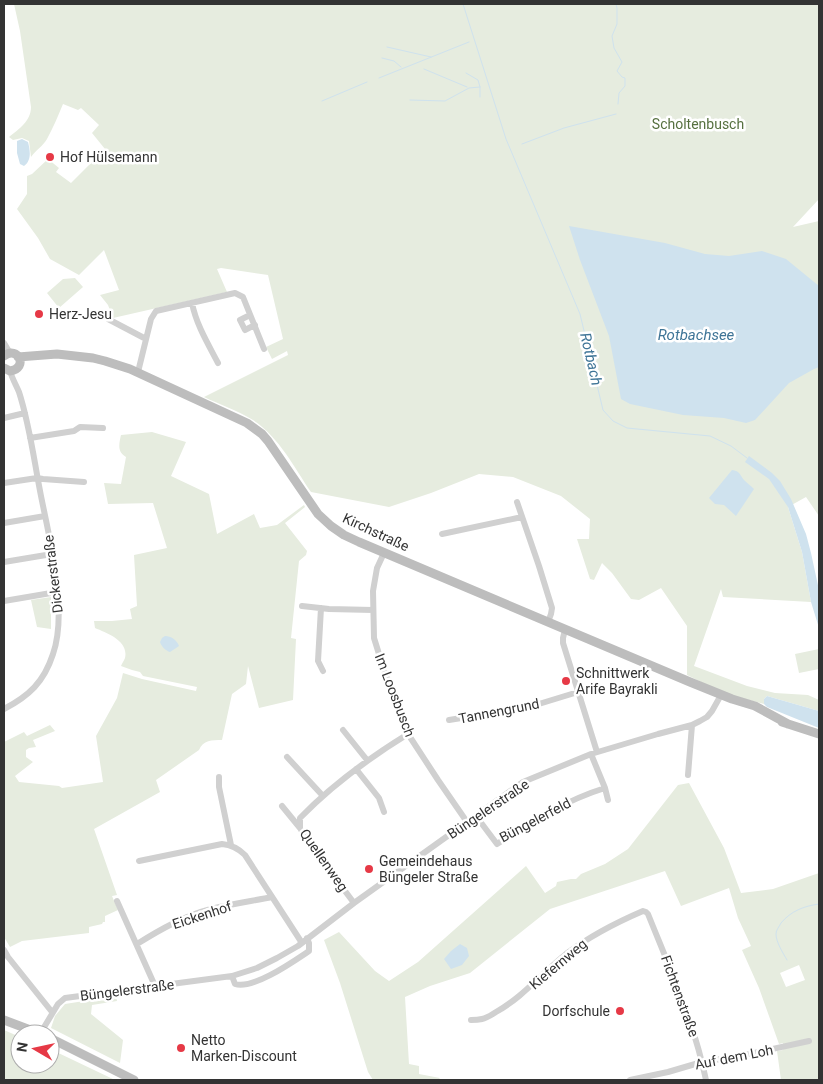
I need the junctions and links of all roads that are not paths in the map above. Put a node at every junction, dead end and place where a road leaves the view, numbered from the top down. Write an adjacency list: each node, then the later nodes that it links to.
1 (192, 303): 2 (street); 5 (street); 9 (street)
2 (250, 315): 4 (street); 4 (street)
3 (108, 319): 5 (street)
4 (255, 325): 7 (street)
5 (146, 339): 10 (street)
6 (4, 342): 8 (street, Dickerstraße)
7 (264, 349)
8 (9, 362): 10 (street, Kirchstraße); 11 (street, Dickerstraße)
9 (218, 363)
10 (138, 372): 23 (street, Kirchstraße)
11 (25, 414): 12 (street); 14 (street, Dickerstraße)
12 (4, 418)
13 (103, 428): 14 (street)
14 (30, 438): 15 (street, Dickerstraße)
15 (37, 478): 16 (street); 17 (street); 19 (street, Dickerstraße)
16 (84, 482)
17 (4, 483)
18 (517, 502): 20 (street)
19 (45, 516): 21 (street); 24 (street, Dickerstraße)
20 (522, 517): 22 (street); 31 (street)
21 (4, 523)
22 (442, 534)
23 (384, 553): 30 (street, Im Loosbusch); 31 (street, Kirchstraße)
24 (52, 554): 25 (street); 26 (street, Dickerstraße)
25 (4, 562)
26 (57, 592): 27 (street); 36 (street, Dickerstraße)
27 (4, 601)
28 (302, 606): 29 (street)
29 (321, 608): 30 (street); 33 (street)
30 (373, 610): 40 (street, Im Loosbusch)
31 (548, 622): 32 (street, Kirchstraße)
32 (565, 630): 34 (street); 35 (street, Kirchstraße)
33 (323, 671)
34 (578, 692): 37 (street, Tannengrund); 42 (street)
35 (722, 695): 38 (street, Büngelerstraße); 41 (street, Kirchstraße)
36 (4, 709)
37 (449, 720)
38 (692, 724): 42 (street, Büngelerstraße); 46 (street)
39 (343, 730): 44 (street)
40 (408, 734): 44 (street, Quellenweg); 54 (street, Im Loosbusch)
41 (819, 734)
42 (594, 753): 48 (street); 53 (street, Büngelerstraße)
43 (287, 757): 49 (street)
44 (367, 760): 45 (street, Quellenweg)
45 (356, 769): 49 (street, Quellenweg); 52 (street)
46 (688, 775)
47 (219, 777): 56 (street)
48 (605, 788): 50 (street); 53 (street, Büngelerfeld)
49 (324, 796): 55 (street, Quellenweg)
50 (608, 800)
51 (282, 806): 55 (street)
52 (384, 812)
53 (476, 816): 54 (street, Büngelerstraße)
54 (467, 822): 60 (street, Büngelerstraße)
55 (300, 828): 60 (street, Quellenweg)
56 (231, 845): 57 (street); 58 (street)
57 (138, 861)
58 (272, 897): 62 (street); 63 (street, Eickenhof)
59 (118, 901): 63 (street)
60 (354, 903): 62 (street, Büngelerstraße)
61 (648, 914): 68 (street, Kiefernweg); 72 (street, Fichtenstraße)
62 (304, 940): 65 (street, Büngelerstraße); 65 (street, Büngelerstraße)
63 (137, 944): 66 (street)
64 (4, 950): 67 (street)
65 (232, 976): 66 (street, Büngelerstraße)
66 (155, 986): 67 (street, Büngelerstraße)
67 (52, 1012): 69 (street, Büngelerstraße)
68 (470, 1020)
69 (46, 1024)
70 (809, 1041): 72 (street, Auf dem Loh)
71 (60, 1043): 73 (street)
72 (702, 1062): 74 (street, Auf dem Loh); 75 (street, Fichtenstraße)
73 (134, 1080)
74 (635, 1080)
75 (706, 1080)

